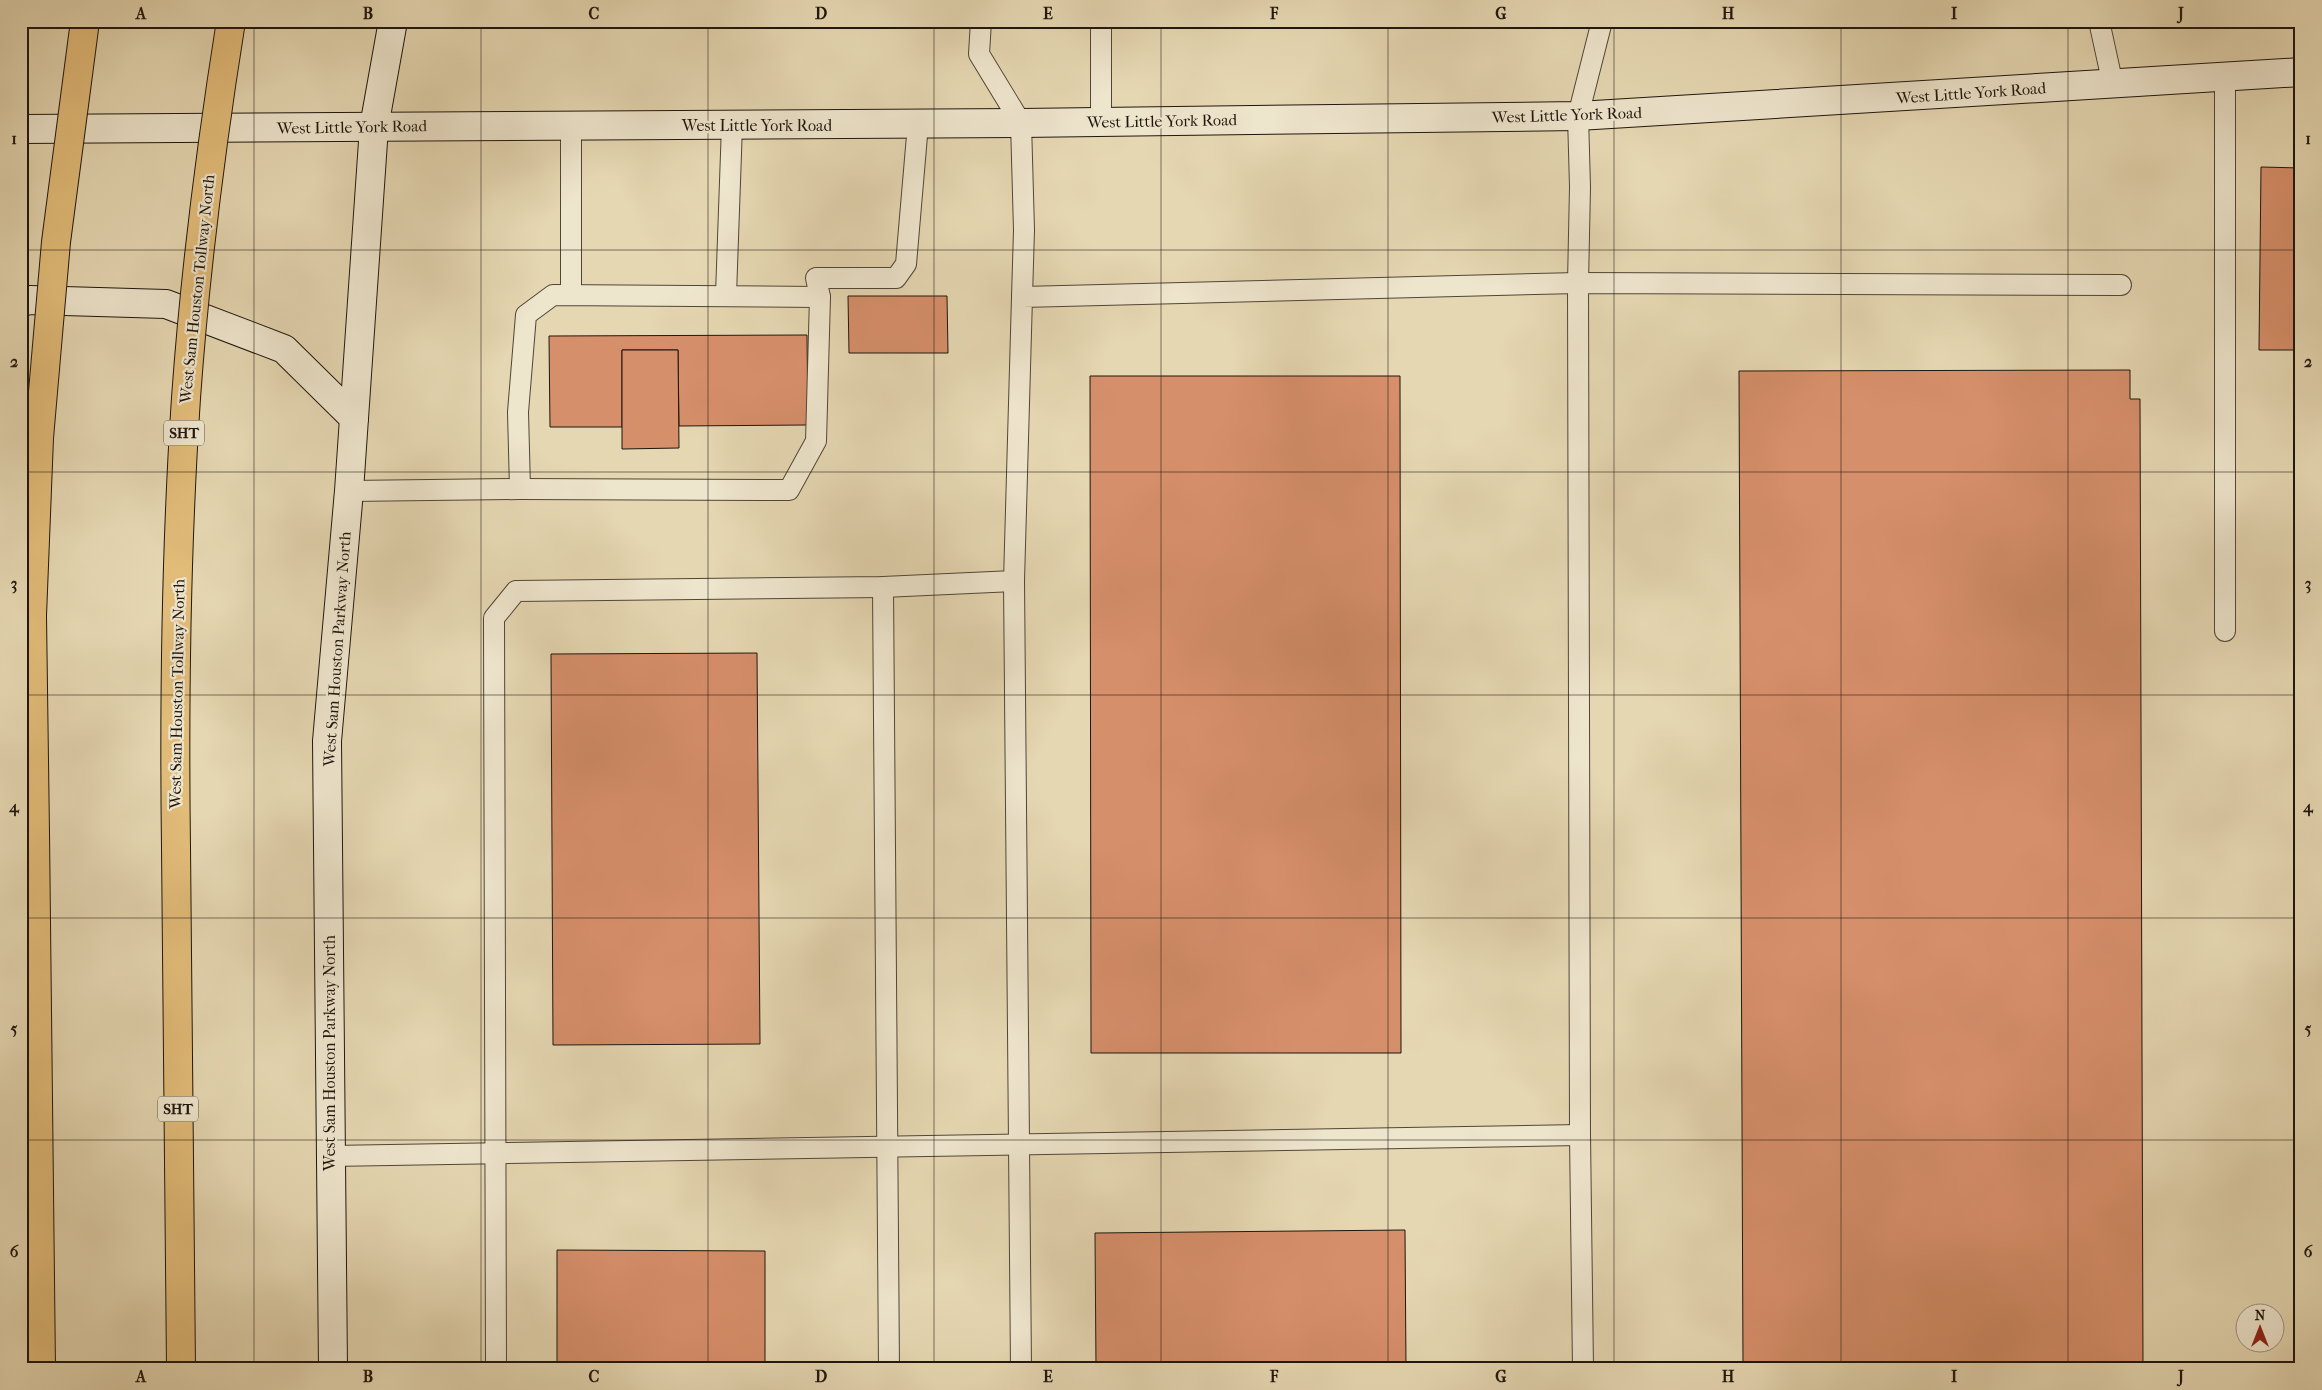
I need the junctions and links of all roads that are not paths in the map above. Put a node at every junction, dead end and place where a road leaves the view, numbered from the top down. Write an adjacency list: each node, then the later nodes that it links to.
1 (85, 21): 37 (highway, bridge)
2 (231, 21): 38 (highway, West Sam Houston Tollway North / SHT, bridge)
3 (393, 21): 17 (main road, West Sam Houston Parkway North)
4 (981, 21): 13 (lane)
5 (1100, 21): 12 (lane)
6 (1602, 21): 11 (lane)
7 (2099, 21): 10 (lane)
8 (2301, 72): 9 (main road, West Little York Road)
9 (2225, 77): 10 (main road, West Little York Road); 31 (lane)
10 (2113, 85): 11 (main road, West Little York Road)
11 (1578, 116): 12 (main road, West Little York Road); 19 (lane)
12 (1101, 122): 13 (main road, West Little York Road)
13 (1021, 123): 14 (main road, West Little York Road); 24 (lane)
14 (918, 124): 16 (main road, West Little York Road); 23 (lane)
15 (571, 125): 16 (main road, West Little York Road); 17 (main road, West Little York Road); 21 (lane)
16 (732, 125): 22 (lane)
17 (374, 127): 18 (main road, West Little York Road); 26 (main road, West Sam Houston Parkway North)
18 (21, 129)
19 (1578, 283): 20 (lane); 24 (lane); 32 (lane)
20 (2120, 285)
21 (571, 294): 22 (lane); 27 (lane)
22 (726, 294): 23 (lane)
23 (820, 297): 27 (lane)
24 (1022, 297): 29 (lane)
25 (21, 302): 26 (main road)
26 (354, 418): 28 (main road, West Sam Houston Parkway North)
27 (520, 489): 28 (lane)
28 (349, 491): 36 (main road, West Sam Houston Parkway North)
29 (1014, 581): 30 (lane); 33 (lane)
30 (883, 587): 34 (lane); 35 (lane)
31 (2225, 632)
32 (1580, 1136): 33 (lane); 43 (lane)
33 (1019, 1145): 34 (lane); 42 (lane)
34 (888, 1147): 35 (lane); 41 (lane)
35 (495, 1153): 36 (lane); 40 (lane)
36 (330, 1156): 39 (main road, West Sam Houston Parkway North)
37 (41, 1369)
38 (181, 1369)
39 (332, 1369)
40 (496, 1369)
41 (889, 1369)
42 (1021, 1369)
43 (1583, 1369)

